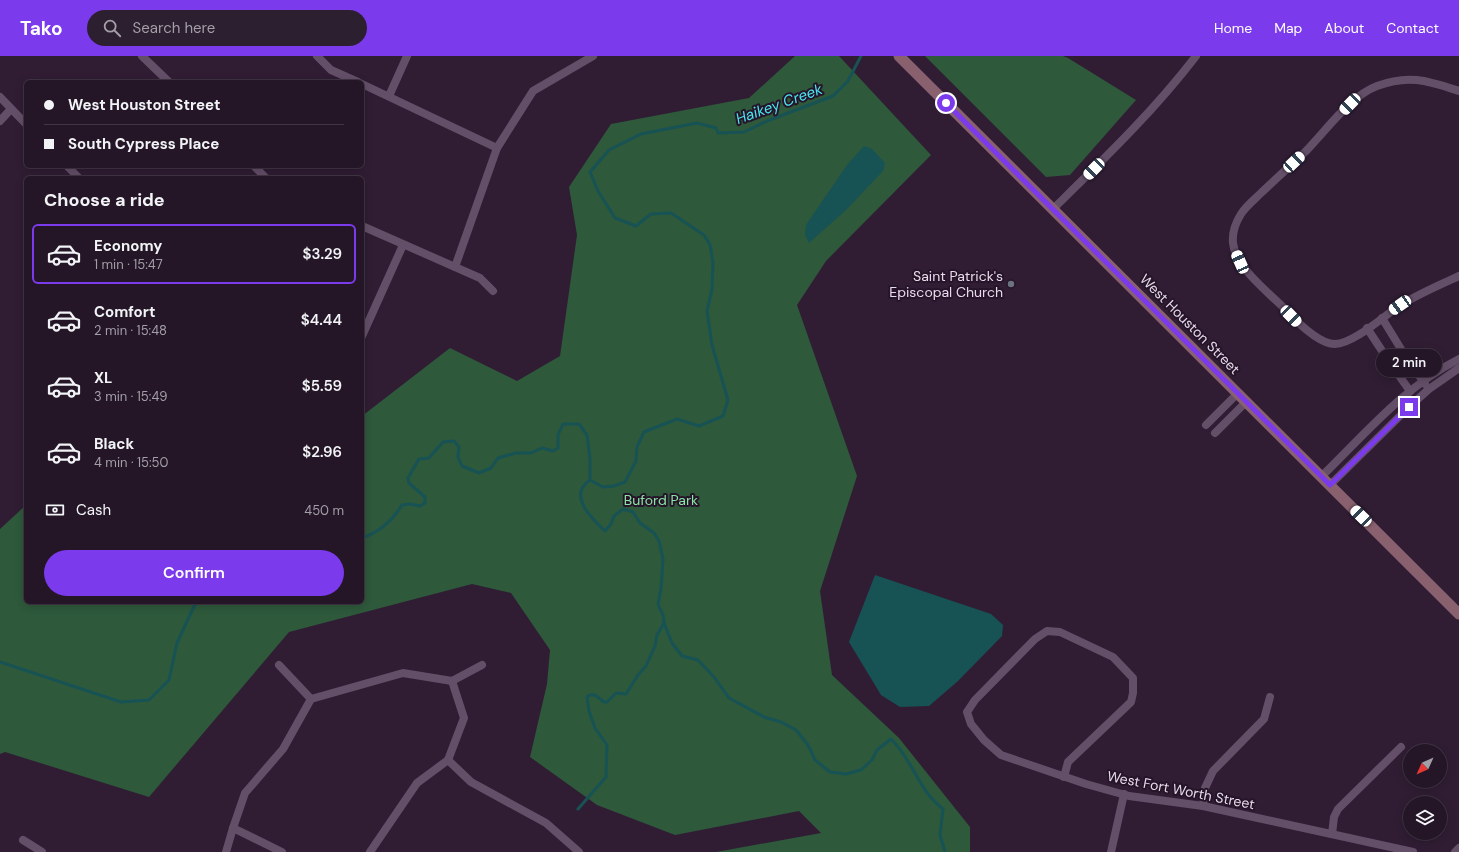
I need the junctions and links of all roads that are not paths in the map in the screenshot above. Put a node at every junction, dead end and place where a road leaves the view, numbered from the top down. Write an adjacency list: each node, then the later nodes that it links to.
1 (142, 56): 7 (street)
2 (317, 56): 8 (street)
3 (406, 56): 11 (street)
4 (593, 56): 16 (street)
5 (899, 56): 21 (main road, West Houston Street)
6 (1196, 56): 21 (street)
7 (167, 80)
8 (354, 80)
9 (364, 85): 11 (street)
10 (1459, 91): 28 (street)
11 (389, 96): 16 (street)
12 (0, 97): 13 (street)
13 (11, 109): 14 (street); 15 (street)
14 (0, 121)
15 (24, 122)
16 (497, 148): 24 (street)
17 (69, 168): 19 (street)
18 (256, 168): 20 (street)
19 (77, 176)
20 (264, 176)
21 (1053, 209): 37 (main road, West Houston Street)
22 (364, 227): 23 (street)
23 (403, 245): 24 (street); 29 (street)
24 (455, 267): 26 (street)
25 (1459, 276): 27 (street)
26 (493, 291)
27 (1382, 318): 28 (street); 31 (street)
28 (1367, 328): 33 (street)
29 (364, 332)
30 (1459, 359): 34 (street)
31 (1409, 362): 33 (street); 34 (street)
32 (1459, 368): 35 (street)
33 (1396, 371): 36 (street)
34 (1422, 381): 35 (street); 36 (street)
35 (1429, 389): 42 (street)
36 (1410, 391): 41 (street)
37 (1238, 393): 38 (main road, West Houston Street); 39 (street)
38 (1246, 402): 40 (street); 41 (main road, West Houston Street)
39 (1206, 425)
40 (1215, 433)
41 (1322, 477): 42 (main road, West Houston Street)
42 (1330, 485): 43 (main road, West Houston Street)
43 (1459, 614)
44 (279, 665): 48 (street)
45 (482, 665): 46 (street)
46 (452, 681): 48 (street); 50 (street)
47 (1270, 697): 53 (street)
48 (311, 699): 54 (street)
49 (1401, 747): 55 (street)
50 (448, 760): 61 (street); 62 (street)
51 (1064, 777): 51 (street, West Fort Worth Street); 52 (street, West Fort Worth Street)
52 (1124, 794): 53 (street, West Fort Worth Street); 63 (street)
53 (1203, 806): 55 (street, West Fort Worth Street)
54 (233, 828): 59 (street); 60 (street)
55 (1332, 834): 64 (street, West Fort Worth Street)
56 (23, 840): 58 (street)
57 (1459, 848): 65 (street)
58 (42, 852)
59 (226, 852)
60 (282, 852)
61 (370, 852)
62 (579, 852)
63 (1112, 852)
64 (1413, 852)
65 (1455, 852)

